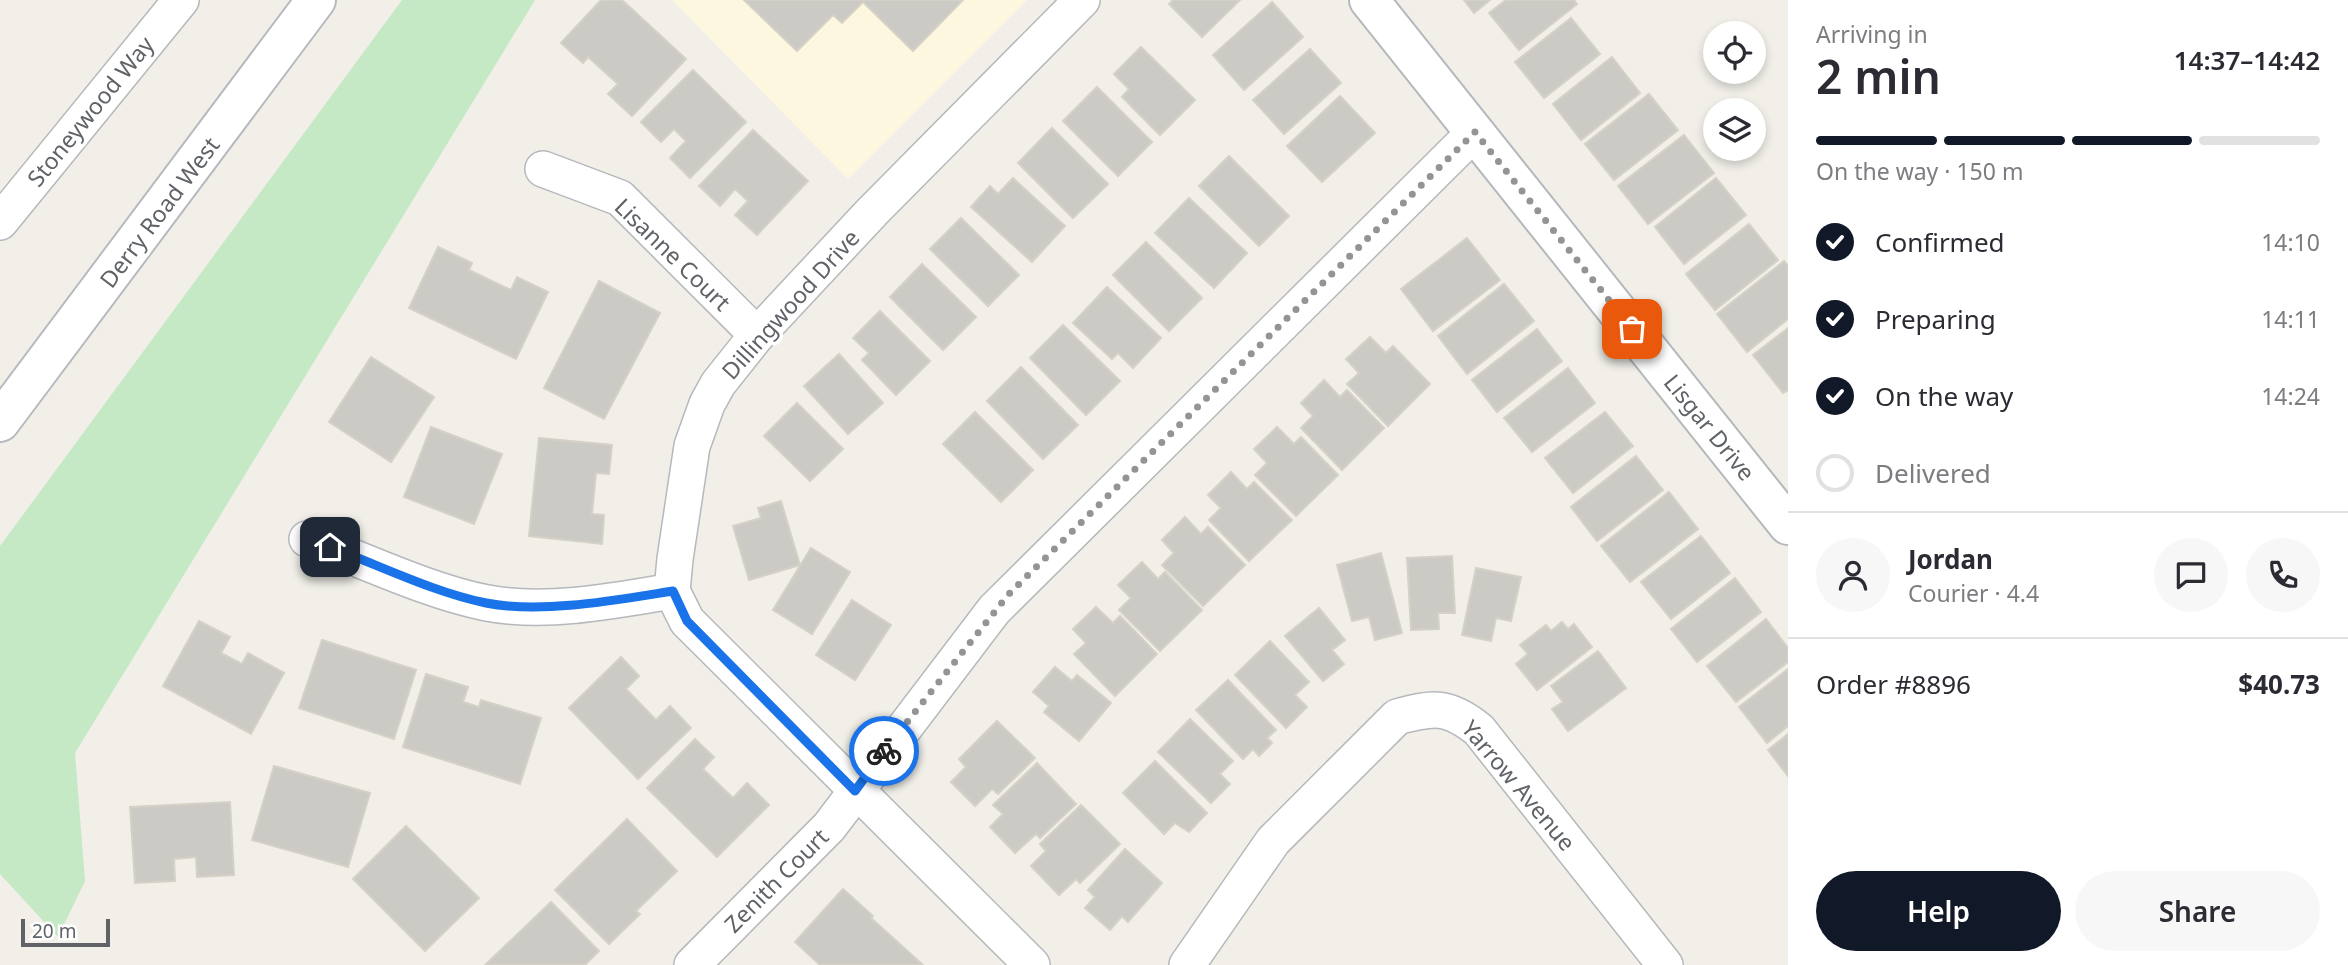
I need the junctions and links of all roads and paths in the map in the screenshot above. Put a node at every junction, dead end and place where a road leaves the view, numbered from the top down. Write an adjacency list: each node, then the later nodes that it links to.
1 (181, 0): 7 (street, Stoneywood Way)
2 (316, 0): 9 (street, Derry Road West)
3 (1082, 0): 8 (street, Dillingwood Drive)
4 (1369, 0): 5 (street, Lisgar Drive)
5 (1475, 132): 10 (street, Lisgar Drive); 13 (street, Zenith Court)
6 (543, 169): 8 (street, Lisanne Court)
7 (0, 222)
8 (757, 335): 12 (street, Dillingwood Drive)
9 (0, 422)
10 (1788, 525)
11 (307, 539): 12 (street)
12 (673, 591): 13 (street)
13 (855, 791): 14 (street, Zenith Court); 15 (street)
14 (692, 965)
15 (1032, 965)
16 (1187, 965): 17 (street, Yarrow Avenue)
17 (1665, 965)

